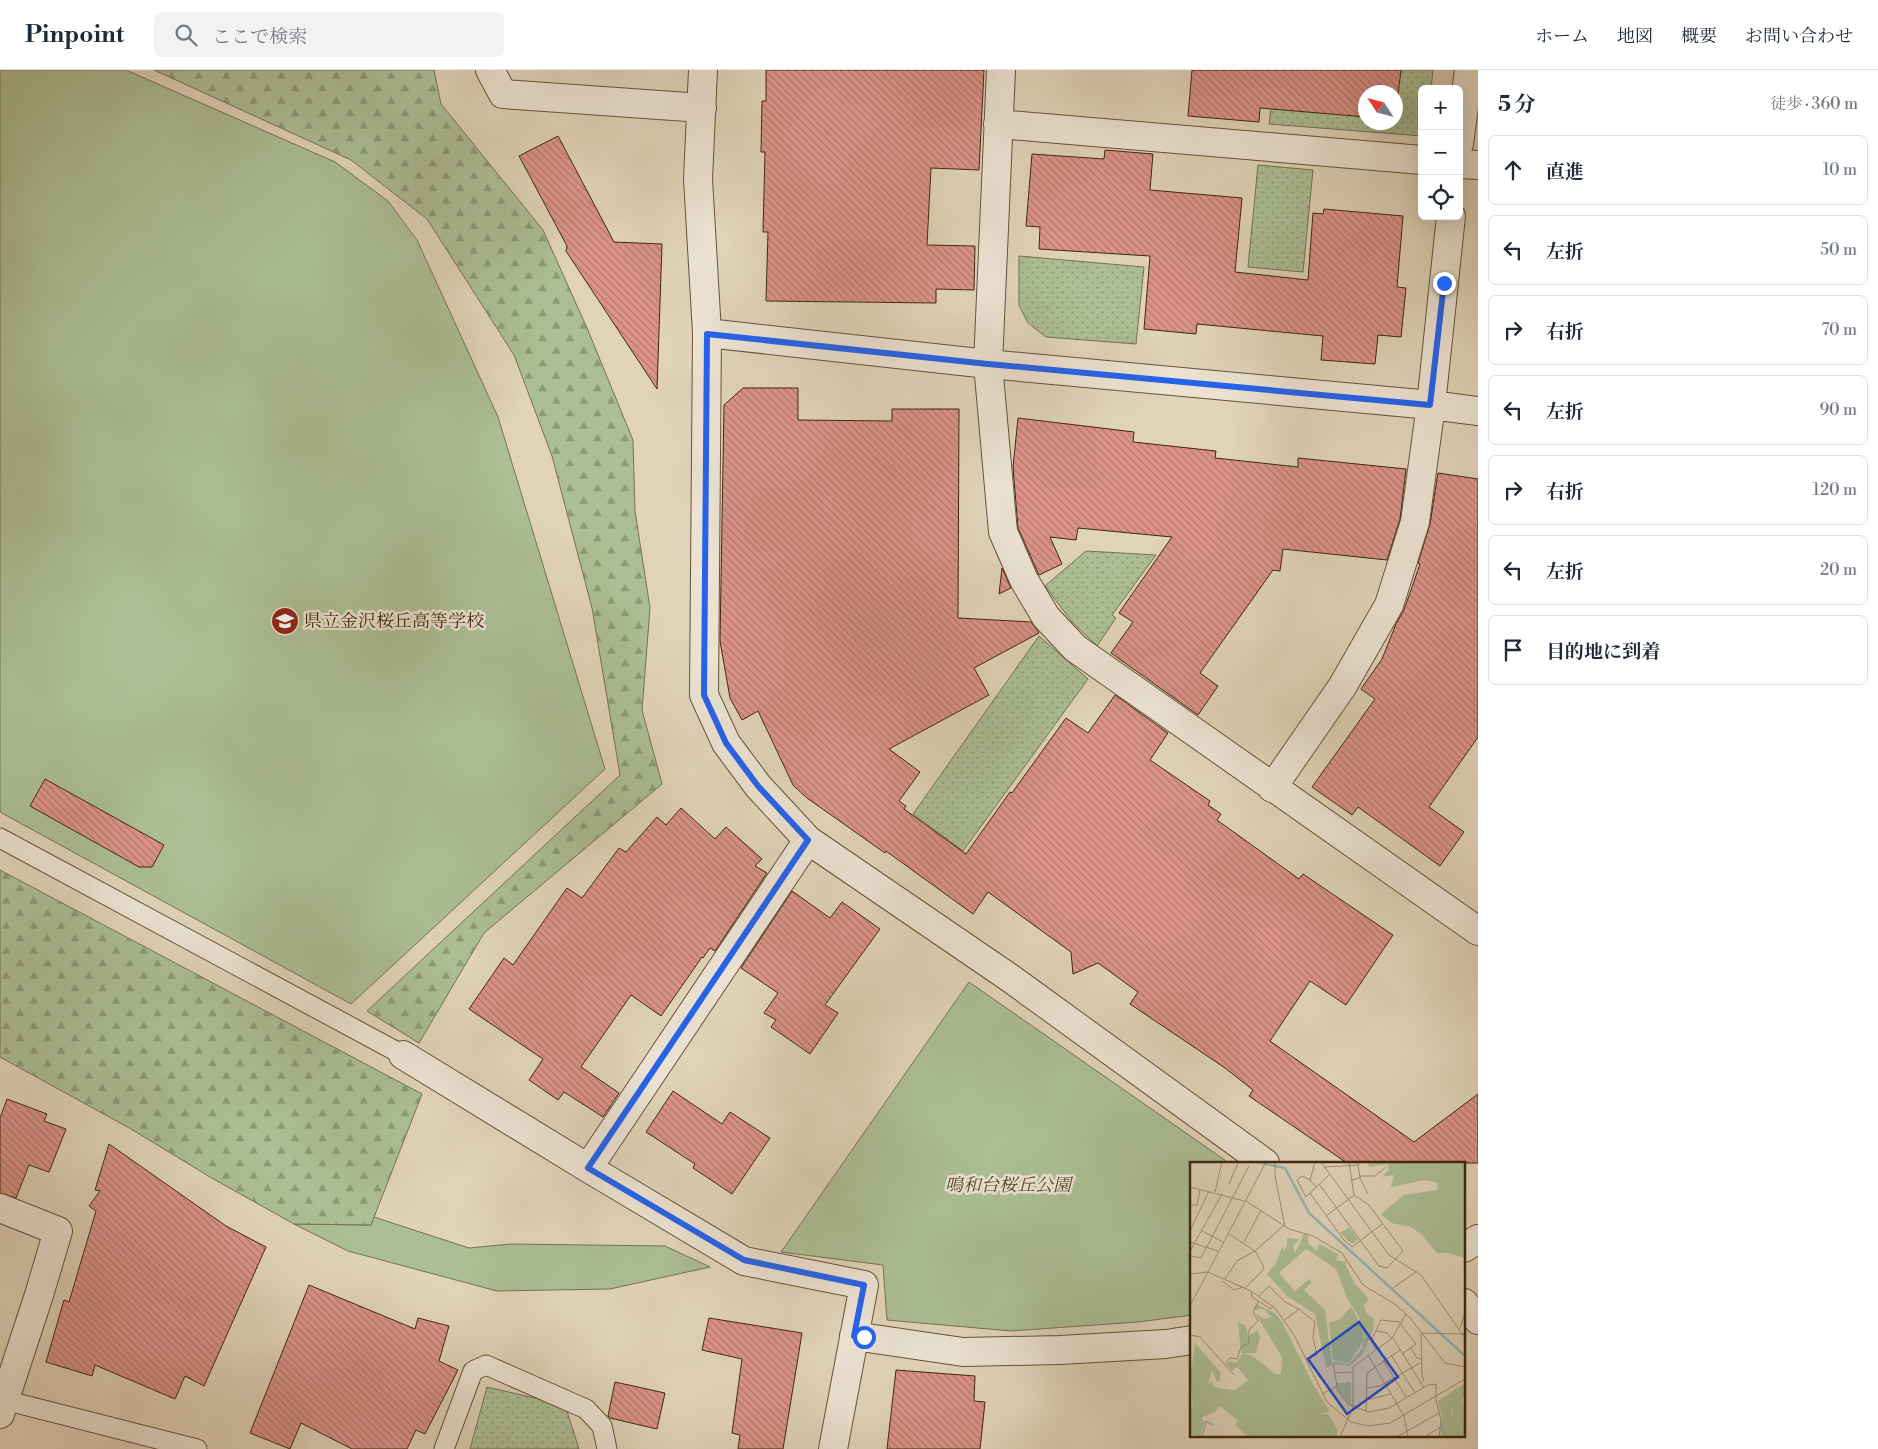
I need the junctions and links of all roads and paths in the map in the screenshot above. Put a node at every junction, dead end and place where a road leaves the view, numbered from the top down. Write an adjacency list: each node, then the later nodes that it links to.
1 (490, 70): 5 (street)
2 (703, 70): 5 (street)
3 (1001, 70): 6 (street)
4 (1470, 70): 7 (street)
5 (702, 108): 12 (street)
6 (998, 124): 8 (street); 13 (street)
7 (1461, 130)
8 (1418, 160)
9 (1463, 164): 10 (street)
10 (1478, 165)
11 (1451, 220): 14 (street)
12 (707, 334): 13 (street); 18 (street)
13 (988, 364): 14 (street); 16 (street)
14 (1430, 405): 15 (street); 16 (street)
15 (1478, 411)
16 (1272, 788): 19 (street)
17 (0, 838): 20 (lane)
18 (808, 840): 21 (street); 22 (street)
19 (1478, 931)
20 (403, 1055): 22 (street)
21 (1263, 1162)
22 (588, 1168): 28 (street)
23 (0, 1208): 30 (street)
24 (1478, 1239): 25 (street)
25 (1466, 1247)
26 (1466, 1305): 27 (street)
27 (1478, 1320)
28 (854, 1336): 29 (street); 34 (street)
29 (1190, 1340)
30 (2, 1405): 31 (lane)
31 (197, 1449)
32 (444, 1449): 33 (lane)
33 (607, 1449)
34 (833, 1449)

